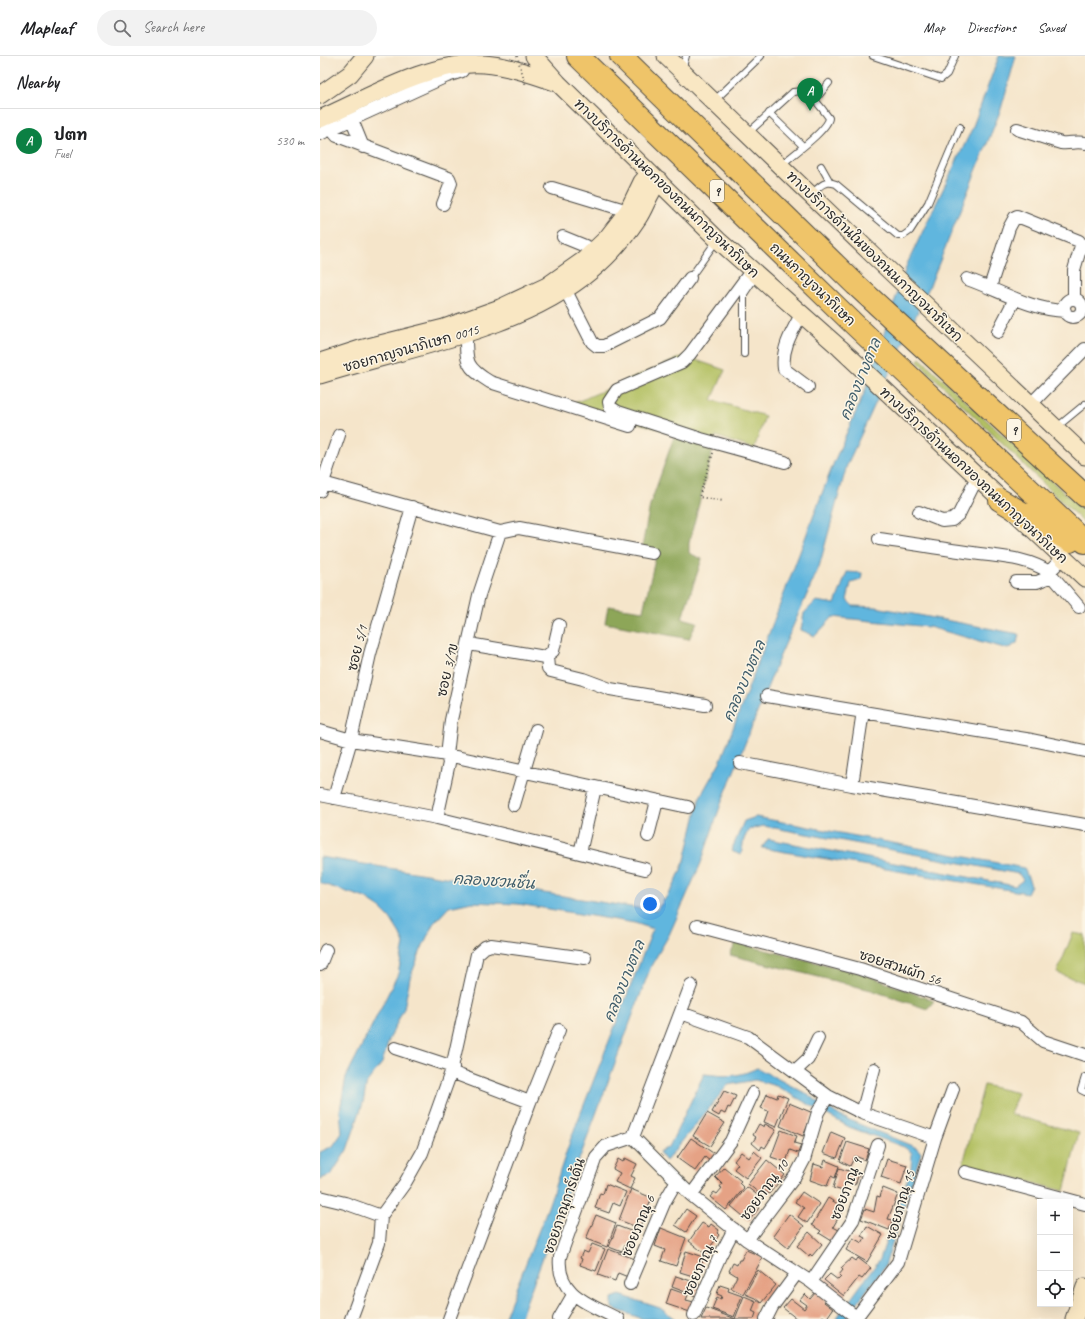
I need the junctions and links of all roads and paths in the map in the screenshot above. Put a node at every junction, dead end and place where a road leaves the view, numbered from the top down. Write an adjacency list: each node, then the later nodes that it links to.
1 (365, 56): 15 (main road)
2 (517, 56): 14 (path, bridge)
3 (534, 56): 12 (main road, ทางบริการด้านนอกของถนนกาญจนาภิเษก)
4 (578, 56): 74 (highway, ถนนกาญจนาภิเษก / 9)
5 (620, 56): 67 (highway, ถนนกาญจนาภิเษก / 9)
6 (666, 56): 11 (main road, ทางบริการด้านในของถนนกาญจนาภิเษก)
7 (761, 56): 17 (lane)
8 (873, 56): 9 (lane)
9 (955, 56)
10 (484, 64): 12 (main road); 19 (street); 20 (main road)
11 (684, 64): 17 (main road, ทางบริการด้านในของถนนกาญจนาภิเษก)
12 (558, 83): 29 (main road, ทางบริการด้านนอกของถนนกาญจนาภิเษก)
13 (829, 83): 16 (lane)
14 (526, 86)
15 (320, 95)
16 (815, 100): 18 (lane); 25 (lane)
17 (713, 102): 23 (main road, ทางบริการด้านในของถนนกาญจนาภิเษก)
18 (769, 113): 23 (lane); 25 (lane)
19 (352, 120): 20 (street); 26 (street)
20 (323, 125): 26 (street)
21 (960, 127): 30 (lane)
22 (1017, 129): 24 (street)
23 (747, 135): 27 (main road, ทางบริการด้านในของถนนกาญจนาภิเษก)
24 (1085, 143)
25 (803, 146): 27 (lane)
26 (363, 147): 33 (street)
27 (780, 166): 32 (main road, ทางบริการด้านในของถนนกาญจนาภิเษก)
28 (820, 166): 30 (lane)
29 (654, 177): 34 (main road, ซอยกาญจนาภิเษก 0015); 36 (main road, ทางบริการด้านนอกของถนนกาญจนาภิเษก); 41 (main road, ซอยกาญจนาภิเษก 0015)
30 (830, 182): 32 (lane)
31 (552, 188): 34 (street)
32 (811, 195): 57 (main road, ทางบริการด้านในของถนนกาญจนาภิเษก)
33 (443, 204)
34 (628, 211): 37 (main road, ซอยกาญจนาภิเษก 0015)
35 (563, 237): 37 (street)
36 (718, 240): 38 (main road, ทางบริการด้านนอกของถนนกาญจนาภิเษก); 39 (lane)
37 (595, 250): 41 (main road, ซอยกาญจนาภิเษก 0015)
38 (755, 272): 47 (main road, ทางบริการด้านนอกของถนนกาญจนาภิเษก); 52 (lane); 64 (street)
39 (690, 278): 41 (street)
40 (967, 279): 42 (street)
41 (562, 283): 43 (main road, ซอยกาญจนาภิเษก 0015)
42 (990, 287): 44 (street); 45 (street)
43 (538, 297): 50 (main road, ซอยกาญจนาภิเษก 0015); 53 (main road, ซอยกาญจนาภิเษก 0015)
44 (1016, 299): 46 (street); 49 (street)
45 (1074, 299): 46 (street); 48 (street)
46 (1065, 311): 48 (street)
47 (802, 313): 56 (street); 65 (main road, ทางบริการด้านนอกของถนนกาญจนาภิเษก)
48 (1082, 316)
49 (998, 332)
50 (466, 333): 53 (main road, ซอยกาญจนาภิเษก 0015); 59 (street)
51 (1085, 349): 57 (street)
52 (744, 354)
53 (362, 355): 54 (main road, ซอยกาญจนาภิเษก 0015); 55 (main road, ซอยกาญจนาภิเษก 0015)
54 (320, 362)
55 (320, 375)
56 (808, 387)
57 (1031, 404): 60 (main road, ทางบริการด้านในของถนนกาญจนาภิเษก)
58 (1085, 404): 60 (lane)
59 (630, 426)
60 (1056, 428): 63 (main road, ทางบริการด้านในของถนนกาญจนาภิเษก)
61 (339, 435): 66 (street)
62 (715, 446): 69 (path)
63 (1085, 456)
64 (785, 462)
65 (977, 478): 68 (main road, ทางบริการด้านนอกของถนนกาญจนาภิเษก); 71 (street)
66 (322, 487): 70 (street)
67 (1085, 496)
68 (1000, 500): 75 (highway); 77 (main road, ทางบริการด้านนอกของถนนกาญจนาภิเษก)
69 (723, 501)
70 (412, 507): 72 (street); 90 (street, ซอย 5/1)
71 (919, 512)
72 (500, 532): 76 (street); 83 (street, ซอย 3/1ข)
73 (879, 539): 78 (street)
74 (1085, 542)
75 (1085, 549)
76 (652, 553)
77 (1063, 558): 78 (street); 79 (main road, ทางบริการด้านนอกของถนนกาญจนาภิเษก)
78 (1051, 574): 80 (street); 81 (street)
79 (1085, 578)
80 (1016, 582)
81 (1079, 607)
82 (559, 625): 84 (street)
83 (469, 644): 84 (street); 92 (street, ซอย 3/1ข)
84 (547, 656): 86 (street)
85 (767, 696): 87 (street)
86 (705, 705)
87 (863, 711): 91 (street); 95 (street)
88 (536, 730): 94 (street)
89 (320, 731): 90 (street)
90 (351, 740): 92 (street); 98 (street, ซอย 5/1)
91 (1085, 751)
92 (447, 755): 94 (street); 102 (street, ซอย 3/1ข)
93 (740, 763): 95 (street)
94 (525, 773): 96 (street); 100 (street)
95 (852, 785): 103 (street)
96 (595, 788): 99 (street); 105 (street)
97 (320, 795): 98 (street)
98 (334, 798): 102 (street)
99 (657, 800): 101 (street); 104 (street)
100 (514, 806)
101 (688, 807)
102 (437, 818): 105 (street)
103 (1085, 825)
104 (648, 836)
105 (580, 853): 106 (street)
106 (644, 869)
107 (697, 926): 116 (street, ซอยสวนผัก 56)
108 (326, 950): 110 (street)
109 (585, 958): 118 (street)
110 (320, 965)
111 (691, 985): 112 (street)
112 (681, 1013): 119 (street); 127 (street)
113 (559, 1030): 124 (street)
114 (818, 1038): 119 (street)
115 (395, 1048): 118 (street)
116 (1085, 1055)
117 (874, 1069): 126 (street)
118 (452, 1070): 124 (street); 135 (street)
119 (795, 1071): 125 (street)
120 (1085, 1078): 122 (lane)
121 (953, 1089): 128 (street, ซอยภาณุ 15)
122 (1085, 1092)
123 (753, 1093): 132 (street)
124 (530, 1102): 146 (street)
125 (823, 1104): 126 (street); 137 (street, ซอยภาณุ 10)
126 (862, 1113): 128 (street)
127 (633, 1137): 131 (street); 142 (street, ซอยภาณุการ์เด้น)
128 (935, 1138): 144 (street, ซอยภาณุ 15)
129 (878, 1145): 139 (street, ซอยภาณุ 9)
130 (965, 1172): 134 (street)
131 (676, 1182): 132 (street); 140 (street, ซอยภาณุ 6)
132 (691, 1195): 136 (street)
133 (320, 1197): 135 (street)
134 (1085, 1204)
135 (381, 1216): 145 (street)
136 (734, 1230): 137 (street); 143 (street, ซอยภาณุ 7)
137 (747, 1240): 138 (street)
138 (797, 1273): 139 (street); 149 (street)
139 (811, 1282): 144 (street)
140 (630, 1284)
141 (1085, 1287): 150 (main road)
142 (573, 1294): 147 (street); 148 (street, ซอยภาณุการ์เด้น)
143 (694, 1315)
144 (854, 1317)
145 (351, 1319)
146 (449, 1319)
147 (559, 1319)
148 (618, 1319)
149 (766, 1319)
150 (1074, 1319)

